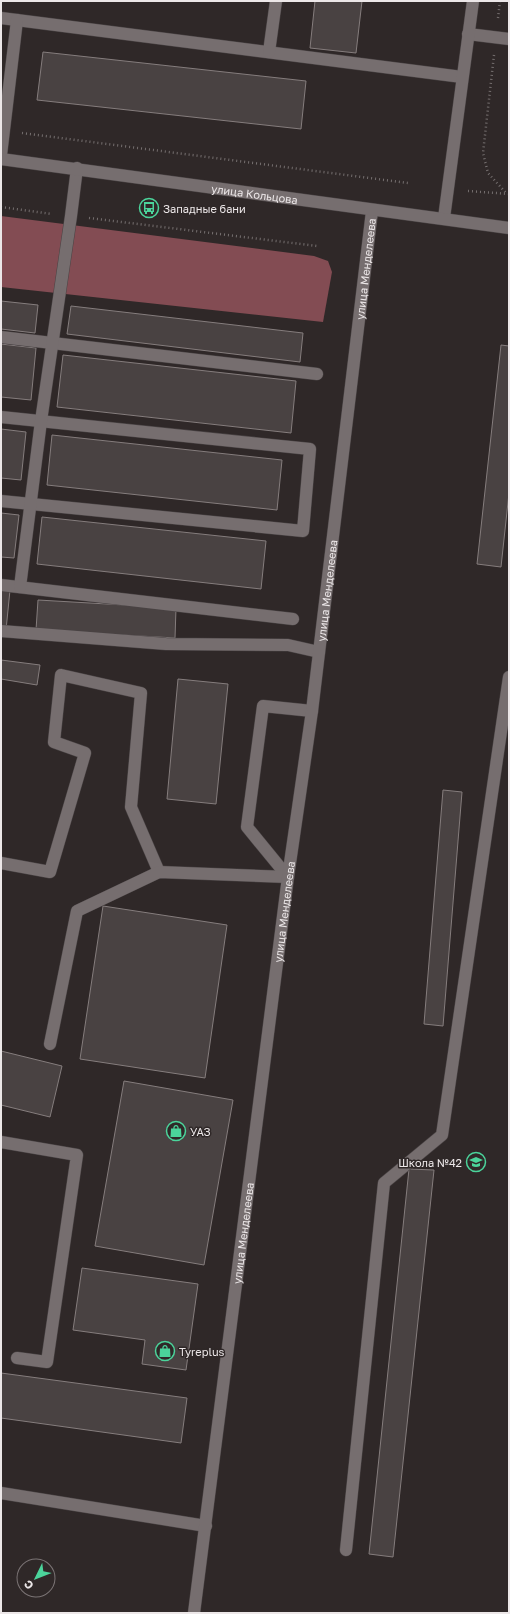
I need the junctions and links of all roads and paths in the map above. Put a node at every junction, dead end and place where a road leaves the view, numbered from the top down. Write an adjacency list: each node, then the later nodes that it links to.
1 (276, 1): 9 (street)
2 (473, 1): 6 (street)
3 (500, 1): 7 (path)
4 (1, 18): 5 (street)
5 (17, 20): 9 (street); 11 (street)
6 (468, 34): 7 (street); 10 (street)
7 (496, 38): 8 (street); 17 (path)
8 (509, 39)
9 (268, 52): 10 (street)
10 (462, 77): 21 (street)
11 (4, 131): 12 (street); 15 (path)
12 (1, 155)
13 (1, 159): 14 (street, улица Кольцова)
14 (77, 168): 19 (street, улица Кольцова); 20 (street)
15 (408, 183)
16 (468, 191): 17 (path)
17 (508, 194)
18 (1, 208): 20 (path)
19 (372, 210): 21 (street, улица Кольцова); 35 (street, улица Менделеева)
20 (72, 216): 23 (path); 25 (street)
21 (444, 218): 22 (street, улица Кольцова)
22 (509, 228)
23 (317, 246)
24 (1, 337): 25 (street)
25 (52, 343): 26 (street); 28 (street)
26 (318, 374)
27 (1, 417): 28 (street)
28 (42, 421): 30 (street); 30 (street)
29 (1, 501): 30 (street)
30 (31, 504): 32 (street)
31 (1, 585): 32 (street)
32 (20, 588): 33 (street)
33 (293, 619)
34 (1, 632): 35 (street)
35 (319, 652): 37 (street, улица Менделеева)
36 (509, 677): 46 (street)
37 (312, 711): 40 (street, улица Менделеева); 40 (street)
38 (1, 863): 39 (street)
39 (159, 872): 40 (street); 41 (street)
40 (288, 877): 45 (street, улица Менделеева)
41 (50, 1044)
42 (1, 1142): 43 (street)
43 (18, 1358)
44 (1, 1493): 45 (street)
45 (206, 1526): 47 (street, улица Менделеева)
46 (346, 1550)
47 (194, 1613)

